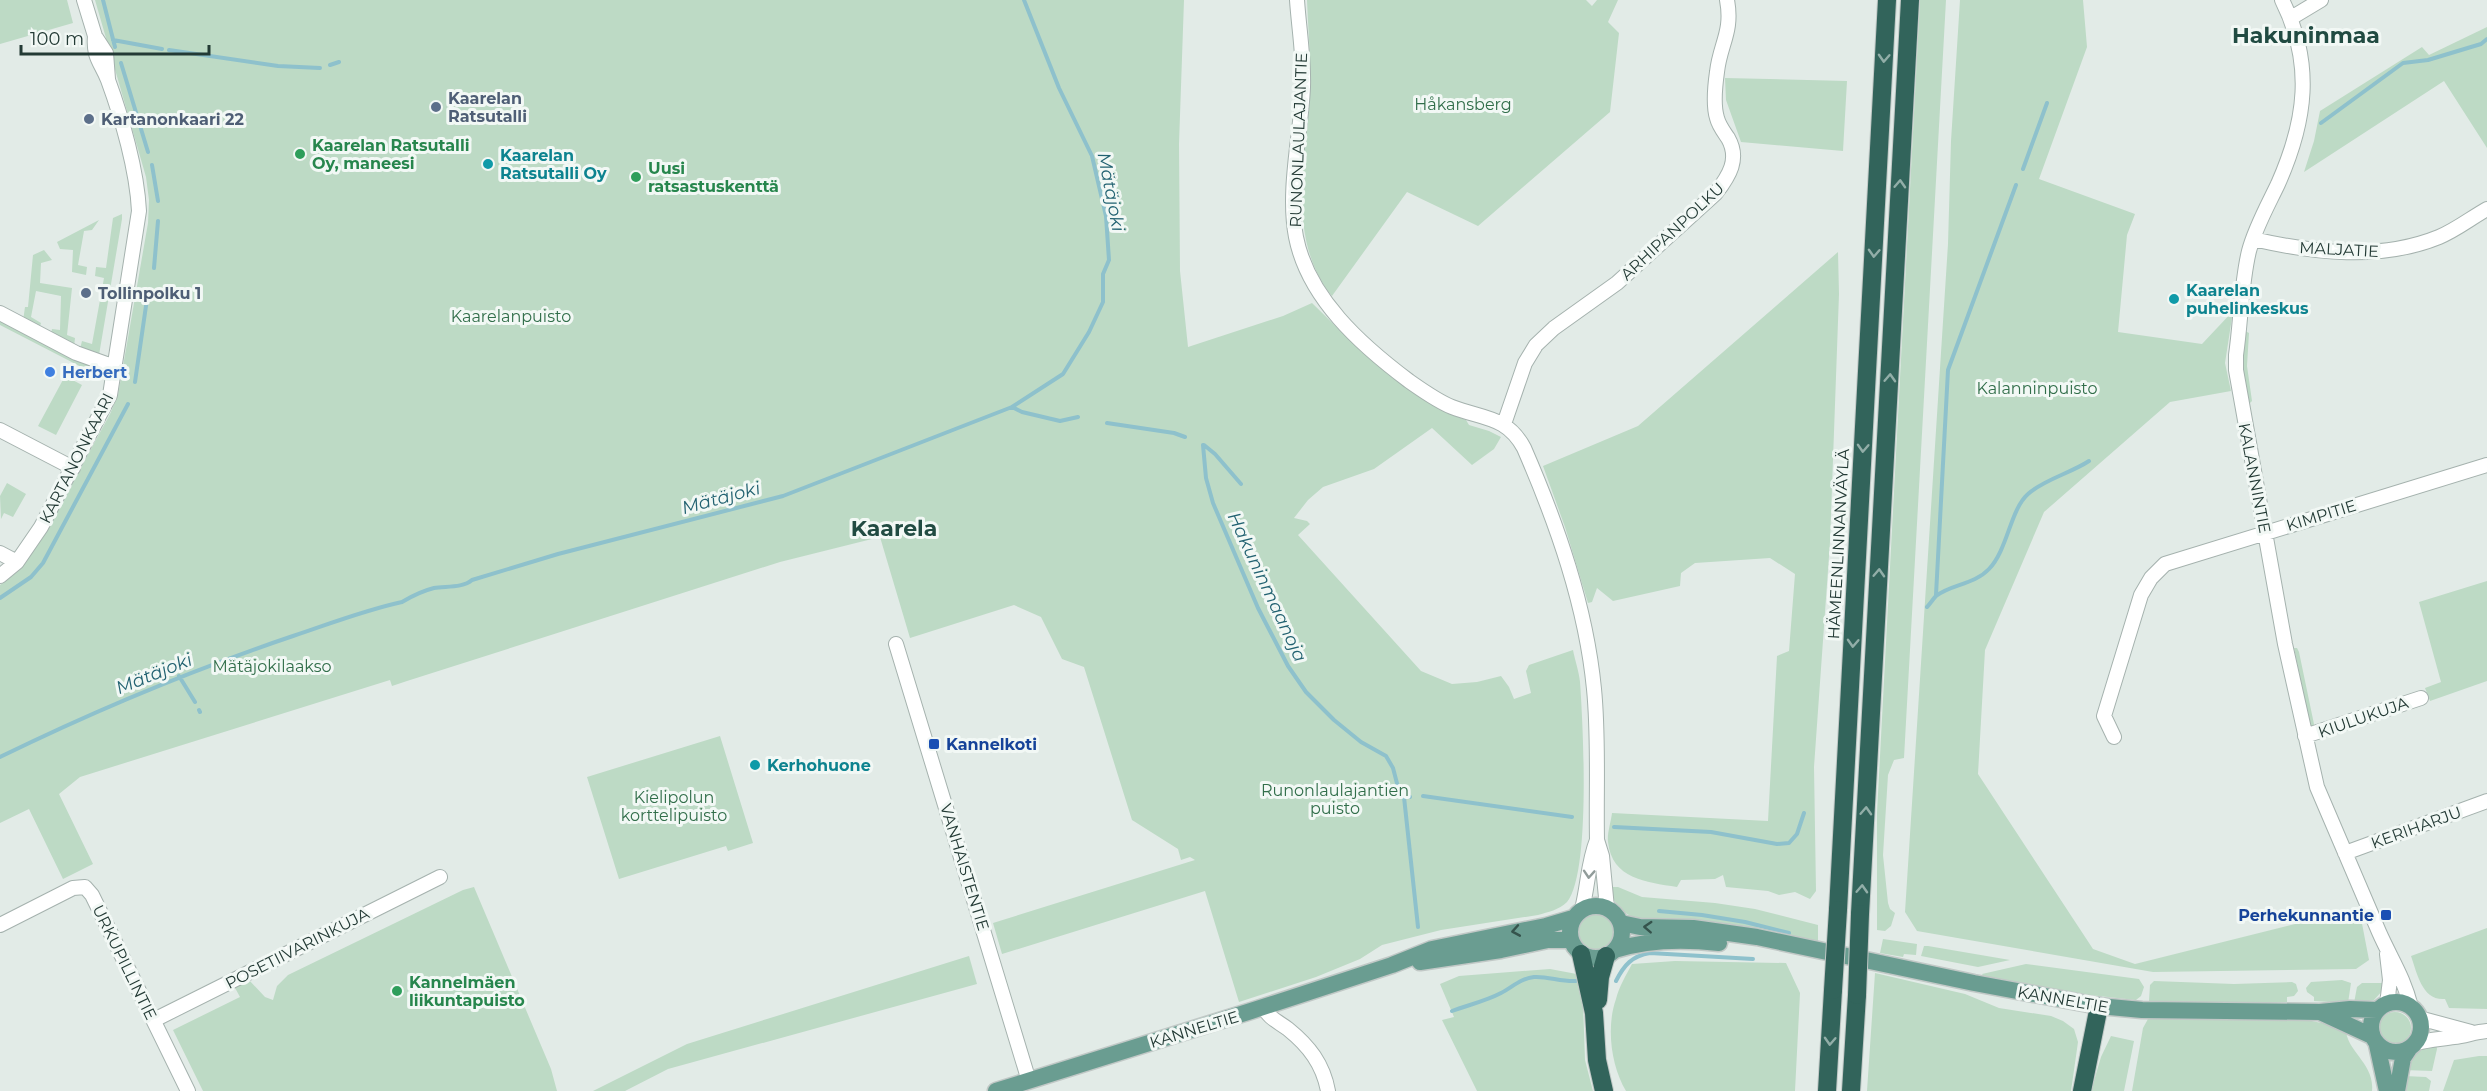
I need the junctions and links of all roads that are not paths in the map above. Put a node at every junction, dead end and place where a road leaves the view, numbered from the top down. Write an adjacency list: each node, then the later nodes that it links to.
1 (84, 0): 12 (street, KARTANONKAARI)
2 (1297, 0): 13 (street, RUNONLAULAJANTIE)
3 (1727, 0): 13 (street, ARHIPANPOLKU)
4 (1887, 0): 54 (highway, HÄMEENLINNANVÄYLÄ, one-way to 54, bridge)
5 (1910, 0): 55 (highway, one-way to 5, bridge)
6 (2282, 0): 8 (street, KALANNINTIE)
7 (2321, 0): 8 (street)
8 (2291, 18): 10 (street, KALANNINTIE)
9 (2487, 209): 10 (street, MALJATIE)
10 (2253, 239): 17 (street, KALANNINTIE)
11 (0, 314): 12 (street)
12 (115, 367): 16 (street, KARTANONKAARI)
13 (1504, 424): 26 (street)
14 (0, 430): 16 (street)
15 (2487, 465): 17 (street, KIMPITIE)
16 (73, 468): 19 (street, KARTANONKAARI)
17 (2265, 532): 23 (street, KALANNINTIE); 24 (street, KIMPITIE)
18 (0, 553): 19 (street)
19 (16, 562): 20 (street, KARTANONKAARI)
20 (0, 576)
21 (896, 644): 49 (street, VANHAISTENTIE)
22 (2421, 698): 23 (street, KIULUKUJA)
23 (2305, 736): 27 (street, KALANNINTIE)
24 (2114, 737)
25 (2487, 801): 27 (street, KERIHARJU)
26 (1597, 840): 29 (street); 30 (street, one-way to 30)
27 (2345, 853): 35 (street, KALANNINTIE)
28 (440, 877): 44 (street, POSETIIVARINKUJA)
29 (1607, 908): 30 (main road); 31 (main road)
30 (1578, 913): 33 (main road); 37 (main road, KANNELTIE, one-way to 37)
31 (1621, 923): 34 (main road, KANNELTIE, one-way to 31); 36 (main road)
32 (0, 925): 44 (street, URKUPILLINTIE)
33 (1576, 947): 36 (main road); 37 (main road, KANNELTIE); 42 (highway)
34 (1810, 949): 36 (main road, KANNELTIE); 38 (main road, KANNELTIE)
35 (2387, 952): 40 (street, KALANNINTIE); 43 (street, KALANNINTIE)
36 (1611, 953): 42 (highway)
37 (1392, 965): 39 (main road, KANNELTIE)
38 (2099, 1006): 41 (main road, KANNELTIE); 56 (highway)
39 (1264, 1007): 49 (main road, KANNELTIE); 52 (street)
40 (2382, 1007): 41 (main road, KANNELTIE); 43 (main road); 47 (main road)
41 (2320, 1012): 47 (main road, KANNELTIE)
42 (1594, 1013): 53 (highway)
43 (2415, 1013): 46 (street); 48 (main road)
44 (154, 1020): 50 (street, URKUPILLINTIE)
45 (2487, 1031): 46 (street)
46 (2471, 1032): 48 (street)
47 (2375, 1040): 48 (main road); 57 (main road)
48 (2412, 1046): 58 (main road)
49 (1031, 1086): 51 (main road, KANNELTIE)
50 (188, 1091)
51 (996, 1091)
52 (1328, 1091)
53 (1604, 1091)
54 (1827, 1091)
55 (1851, 1091)
56 (2082, 1091)
57 (2387, 1091)
58 (2397, 1091)

